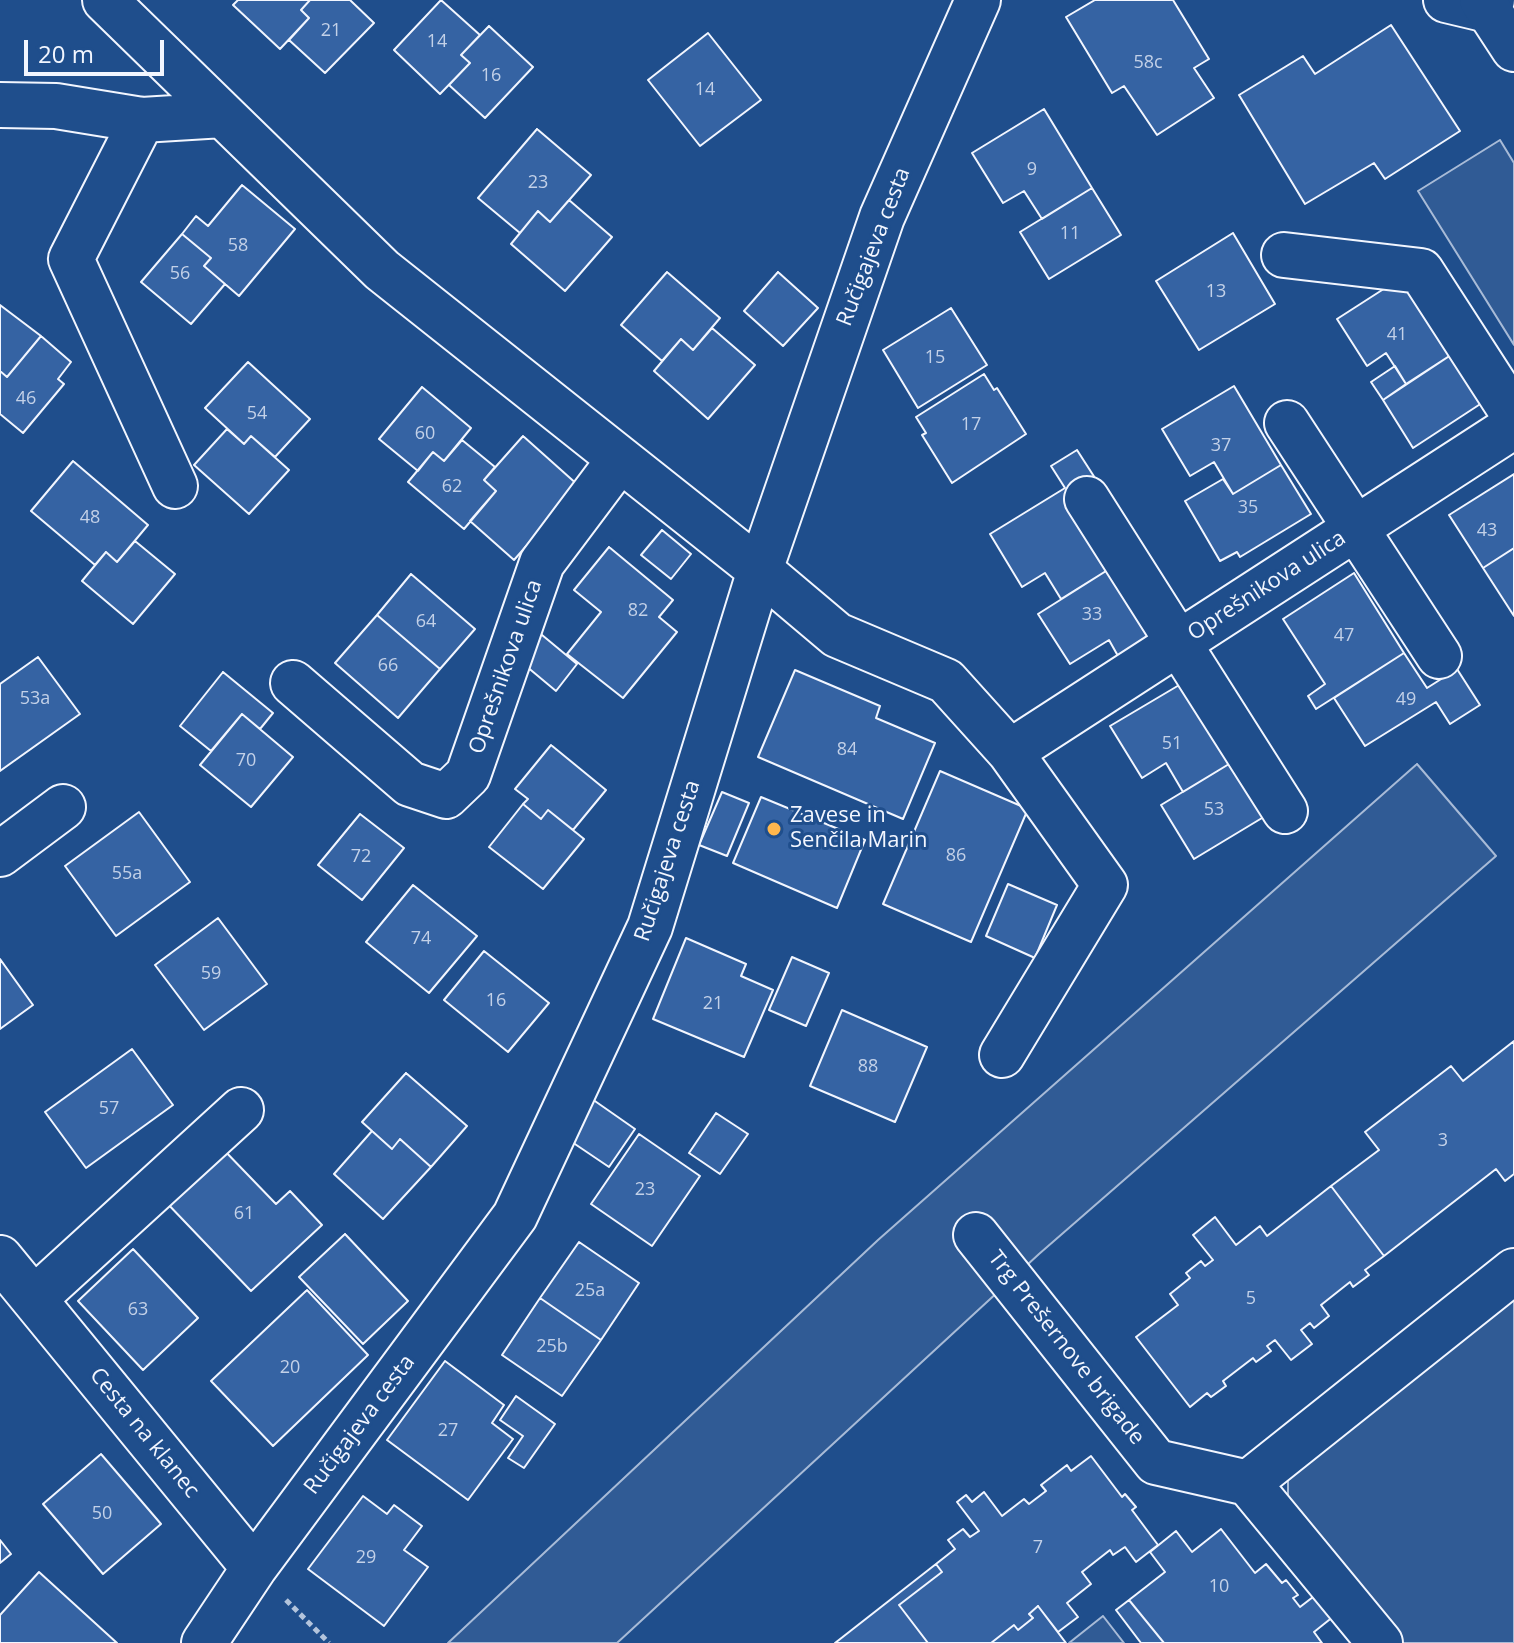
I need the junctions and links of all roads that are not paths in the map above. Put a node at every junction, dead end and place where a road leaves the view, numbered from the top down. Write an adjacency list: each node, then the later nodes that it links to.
1 (105, 0): 7 (street)
2 (978, 0): 17 (street, Ručigajeva cesta)
3 (1446, 0): 4 (street)
4 (1487, 3): 5 (street)
5 (1514, 49)
6 (0, 105): 8 (street)
7 (223, 115): 8 (street); 13 (street)
8 (142, 120): 14 (street)
9 (1284, 255): 10 (street)
10 (1514, 415)
11 (1287, 423): 16 (street, Oprešnikova ulica)
12 (1514, 426): 16 (street, Oprešnikova ulica)
13 (620, 459): 17 (street); 20 (street, Oprešnikova ulica)
14 (175, 486)
15 (1087, 499): 18 (street, Oprešnikova ulica)
16 (1355, 529): 18 (street, Oprešnikova ulica); 19 (street, Oprešnikova ulica)
17 (760, 570): 21 (street); 32 (street, Ručigajeva cesta)
18 (1178, 644): 21 (street, Oprešnikova ulica); 23 (street, Oprešnikova ulica)
19 (1439, 656)
20 (293, 683)
21 (1010, 752): 25 (street)
22 (63, 807): 24 (street)
23 (1285, 811)
24 (0, 854)
25 (1002, 1055)
26 (241, 1110): 30 (street)
27 (976, 1235): 31 (street, Trg Prešernove brigade)
28 (0, 1258): 30 (street, Cesta na klanec)
29 (1514, 1271): 31 (street)
30 (34, 1299): 32 (street, Cesta na klanec)
31 (1248, 1483): 34 (street)
32 (254, 1568): 33 (street, Ručigajeva cesta)
33 (204, 1643)
34 (1380, 1643)

